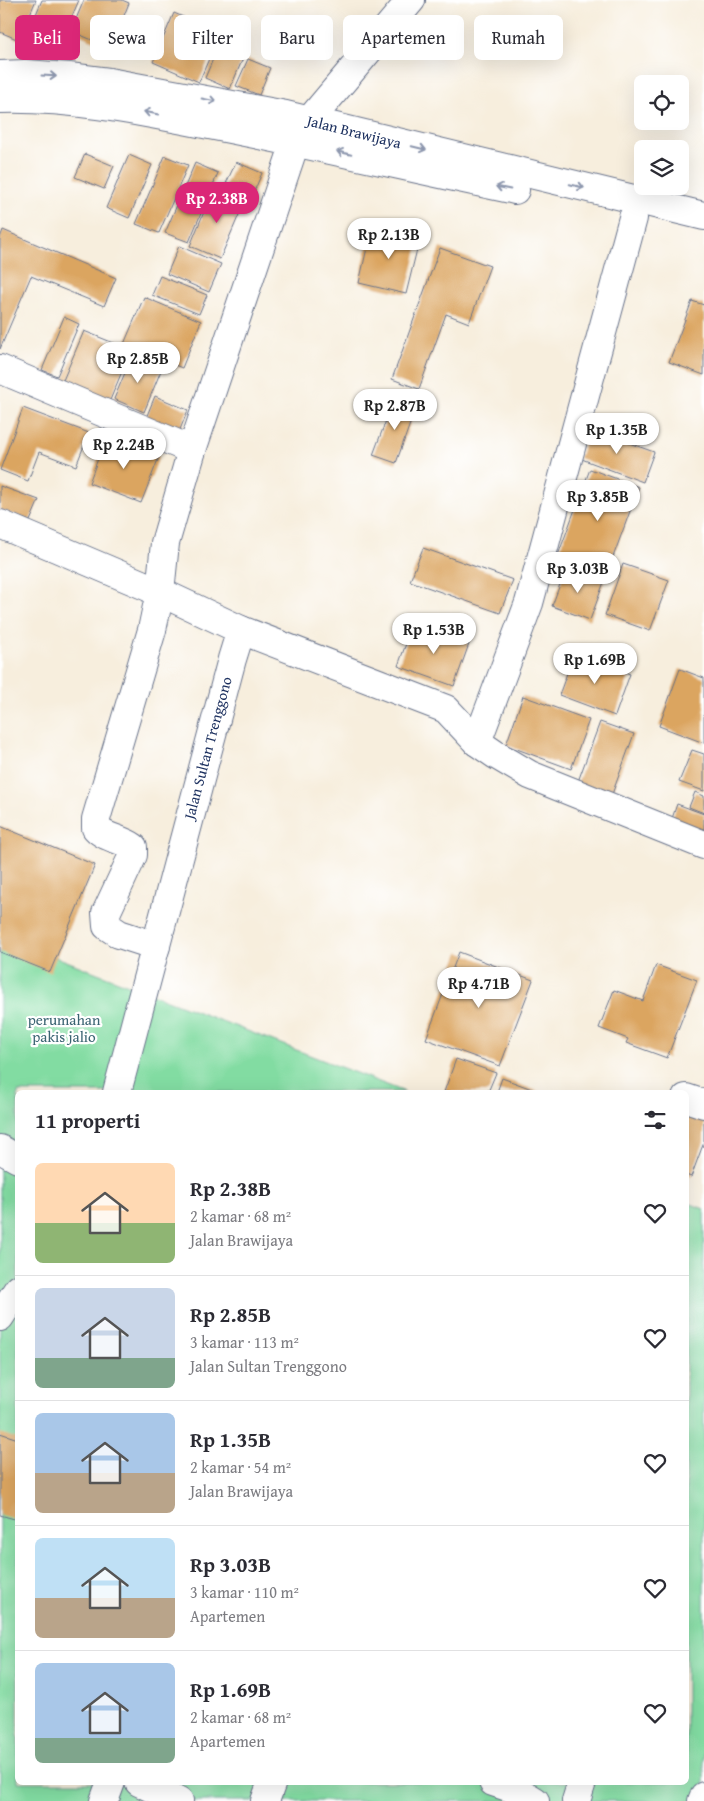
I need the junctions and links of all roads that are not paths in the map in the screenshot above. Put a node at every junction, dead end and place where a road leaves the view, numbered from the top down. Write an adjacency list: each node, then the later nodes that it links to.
1 (410, 0): 4 (main road)
2 (0, 75): 4 (main road, Jalan Brawijaya, one-way to 4)
3 (0, 98): 4 (main road, Jalan Brawijaya, one-way to 3)
4 (302, 132): 5 (main road, Jalan Brawijaya, one-way to 5); 6 (main road, Jalan Brawijaya, one-way to 4); 9 (main road)
5 (704, 216)
6 (633, 218): 7 (main road, Jalan Brawijaya); 13 (main road)
7 (704, 234)
8 (0, 368): 9 (main road)
9 (192, 450): 11 (main road)
10 (0, 524): 11 (main road)
11 (160, 592): 12 (main road); 15 (main road)
12 (241, 630): 13 (main road); 15 (main road, Jalan Sultan Trenggono)
13 (477, 742): 14 (main road)
14 (704, 846)
15 (156, 946): 16 (main road, Jalan Sultan Trenggono)
16 (118, 1090)
17 (689, 1099): 18 (main road)
18 (704, 1104)
19 (0, 1149): 20 (main road)
20 (15, 1157)
21 (15, 1293): 22 (main road)
22 (1, 1314)
23 (110, 1785): 29 (main road)
24 (145, 1785): 30 (main road)
25 (271, 1785): 31 (main road)
26 (502, 1785): 32 (main road)
27 (581, 1785): 33 (main road)
28 (704, 1796): 34 (main road)
29 (104, 1801)
30 (179, 1801)
31 (265, 1801)
32 (535, 1801)
33 (576, 1801)
34 (702, 1801)

